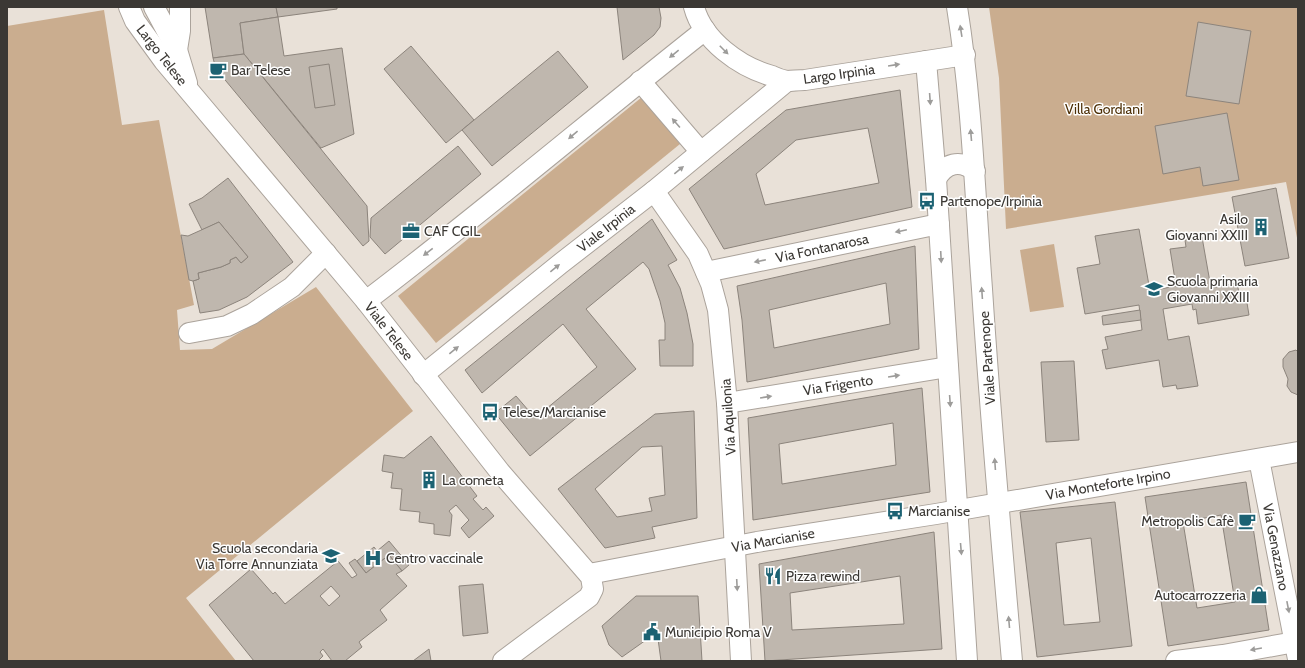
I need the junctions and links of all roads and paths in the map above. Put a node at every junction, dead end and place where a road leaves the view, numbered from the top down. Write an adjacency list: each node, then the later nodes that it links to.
1 (129, 7): 12 (street, Largo Telese)
2 (154, 7): 7 (street, Largo Telese)
3 (180, 7): 7 (street, Largo Telese)
4 (694, 7): 6 (street, Largo Irpinia)
5 (957, 7): 8 (street, one-way to 5)
6 (705, 30): 10 (street, Largo Irpinia, one-way to 10); 11 (street, one-way to 11)
7 (177, 50): 12 (street, Largo Telese)
8 (965, 55): 9 (street, Largo Irpinia); 14 (street, Viale Partenope, one-way to 8)
9 (926, 60): 10 (street, Largo Irpinia, one-way to 9); 15 (street, one-way to 15)
10 (787, 80): 13 (street, Viale Irpinia)
11 (640, 81): 13 (street, one-way to 11); 20 (street, one-way to 20)
12 (188, 89): 18 (street, Viale Telese)
13 (702, 152): 16 (street, Viale Irpinia, one-way to 13)
14 (975, 171): 15 (street); 27 (street, Viale Partenope, one-way to 14)
15 (936, 179): 17 (street)
16 (654, 191): 19 (street, Via Aquilonia); 23 (street, Viale Irpinia, one-way to 16)
17 (939, 224): 19 (street, Via Fontanarosa, one-way to 19); 22 (street, one-way to 22)
18 (326, 254): 20 (street, Viale Telese); 21 (street)
19 (706, 272): 24 (street, Via Aquilonia)
20 (366, 302): 23 (street, Viale Telese)
21 (189, 333)
22 (948, 367): 24 (street, Via Frigento, one-way to 22); 28 (street, one-way to 28)
23 (424, 375): 30 (street, Viale Telese)
24 (728, 404): 29 (street, Via Aquilonia)
25 (1298, 452): 26 (street, Via Monteforte Irpino)
26 (1259, 459): 27 (street, Via Monteforte Irpino); 31 (street, Via Genazzano, one-way to 31)
27 (998, 503): 28 (street, Via Monteforte Irpino); 35 (street, Viale Partenope, one-way to 27)
28 (958, 510): 29 (street, Via Marcianise); 34 (street, one-way to 34)
29 (734, 546): 30 (street, Via Marcianise); 33 (street, Via Aquilonia, one-way to 33)
30 (589, 574): 32 (street)
31 (1296, 651): 36 (street, one-way to 36)
32 (503, 661)
33 (741, 661)
34 (967, 661)
35 (1012, 661)
36 (1176, 661)

